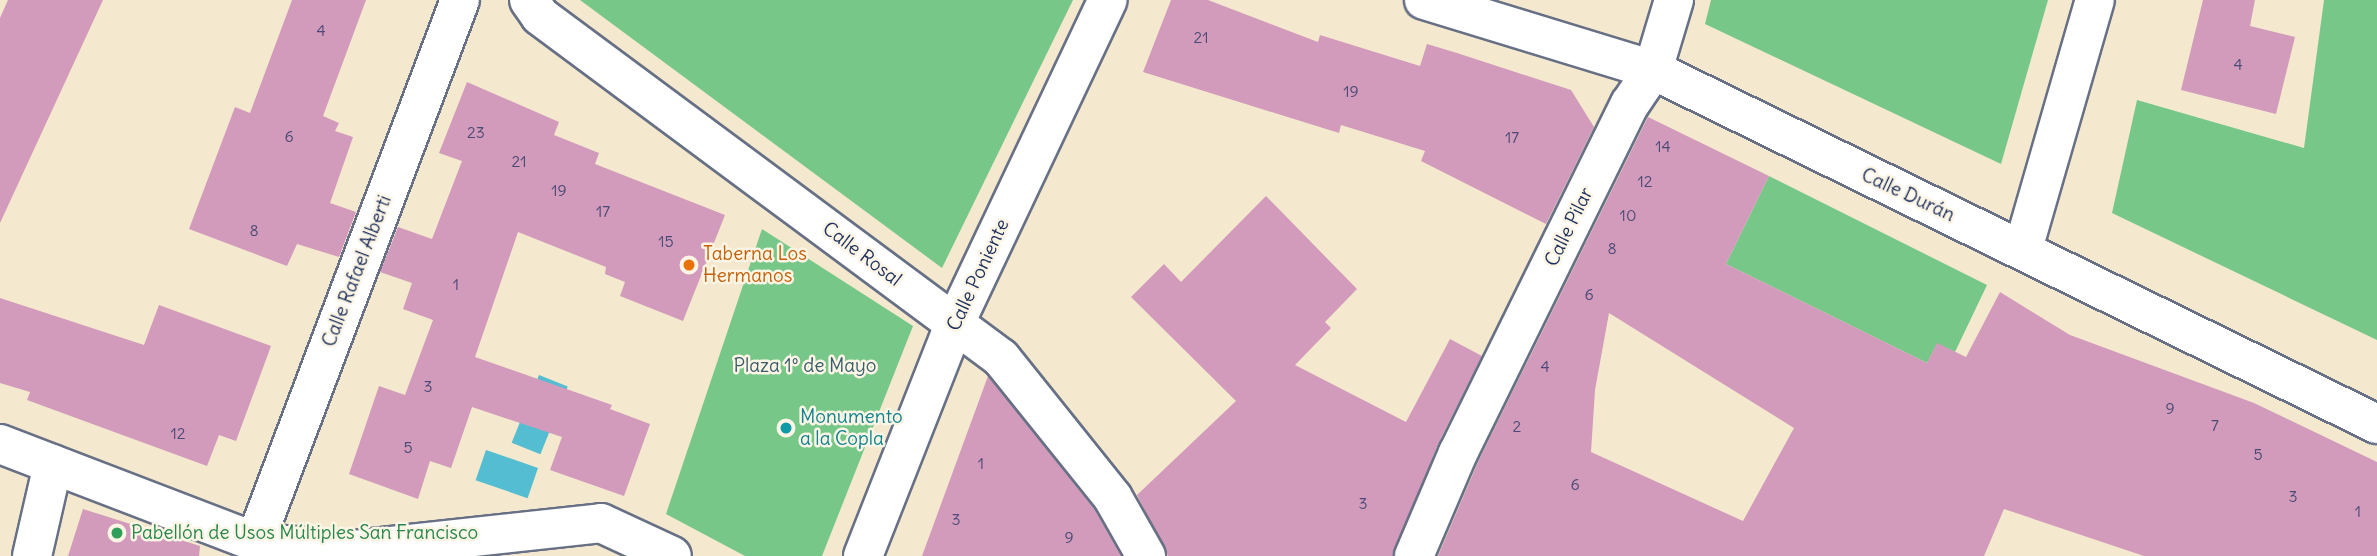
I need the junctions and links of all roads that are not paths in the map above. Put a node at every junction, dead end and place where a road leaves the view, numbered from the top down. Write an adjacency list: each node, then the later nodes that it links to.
1 (460, 0): 13 (street, Calle Rafael Alberti)
2 (529, 0): 9 (street, Calle Rosal)
3 (1108, 0): 9 (street, Calle Poniente)
4 (1424, 0): 7 (street, Calle Durán)
5 (1674, 0): 7 (street, Calle Pilar)
6 (2095, 0): 8 (street)
7 (1653, 70): 8 (street, Calle Durán); 18 (street, Calle Pilar)
8 (2023, 249): 10 (street, Calle Durán)
9 (955, 323): 16 (street, Calle Poniente); 17 (street, Calle Rosal)
10 (2377, 424)
11 (0, 444): 12 (street)
12 (52, 464): 13 (street); 14 (street)
13 (255, 542): 15 (street)
14 (32, 556)
15 (673, 556)
16 (863, 556)
17 (1146, 556)
18 (1414, 556)

